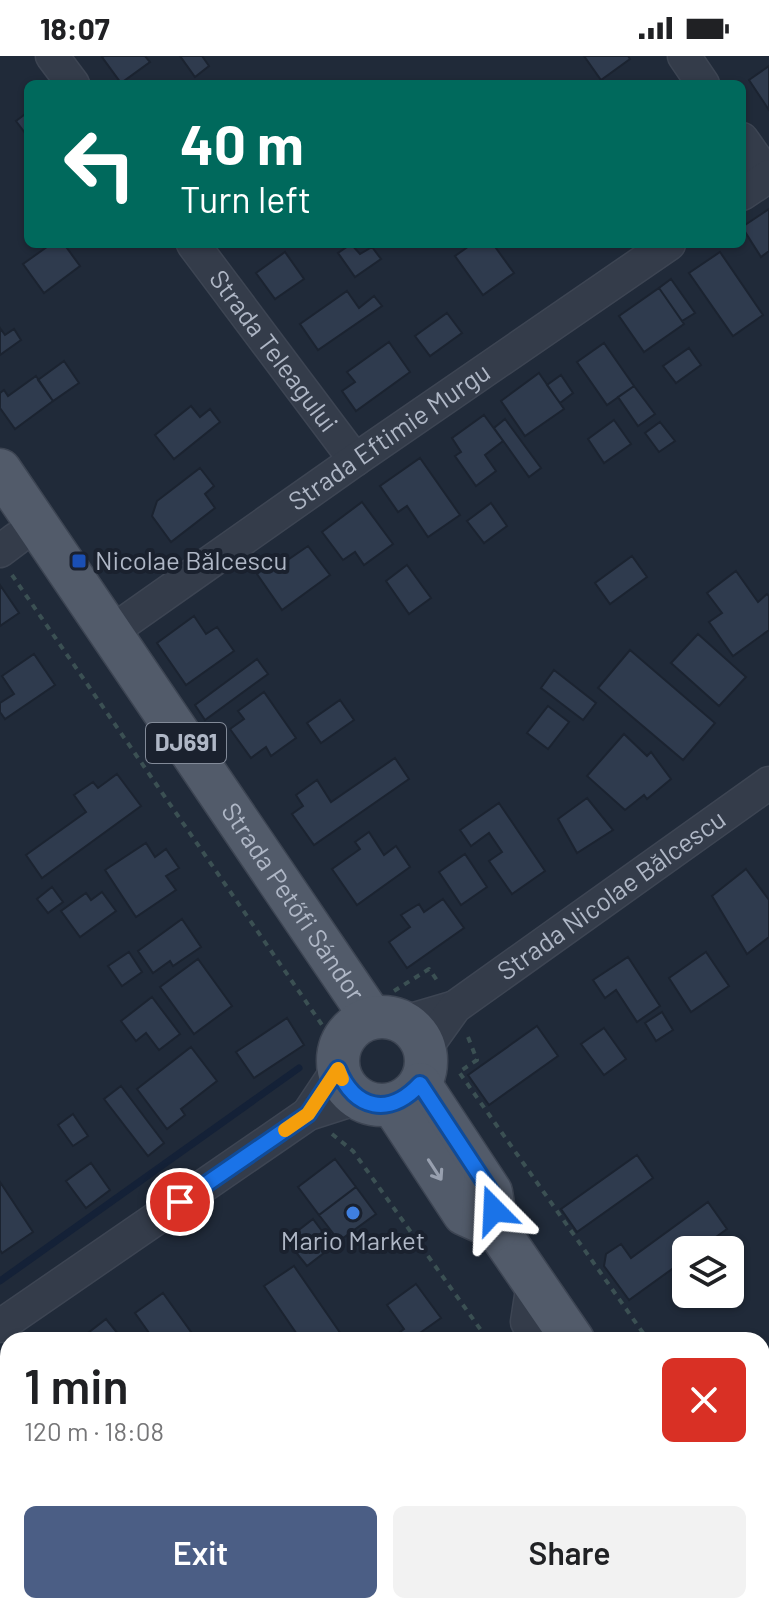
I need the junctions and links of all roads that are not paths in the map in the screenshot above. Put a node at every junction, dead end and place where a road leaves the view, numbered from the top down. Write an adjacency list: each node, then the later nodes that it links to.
1 (52, 56): 3 (street)
2 (684, 56): 4 (street)
3 (70, 80)
4 (700, 80)
5 (746, 145): 6 (street)
6 (768, 176): 7 (street)
7 (746, 191)
8 (196, 248): 10 (street, Strada Teleagului)
9 (663, 248): 10 (street, Strada Eftimie Murgu)
10 (355, 460): 13 (street, Strada Eftimie Murgu)
11 (0, 470): 13 (main road, Strada Petőfi Sándor / DJ691)
12 (6, 543): 15 (main road, Strada Petőfi Sándor / DJ691)
13 (111, 632): 15 (main road, Strada Petőfi Sándor / DJ691)
14 (769, 783): 15 (street, Strada Nicolae Bălcescu)
15 (377, 1050): 16 (main road, Strada Petőfi Sándor / DJ691); 17 (street, Strada Nicolae Bălcescu)
16 (533, 1283): 18 (street); 19 (main road, Strada Petőfi Sándor / DJ691)
17 (0, 1326)
18 (533, 1332)
19 (567, 1332)

